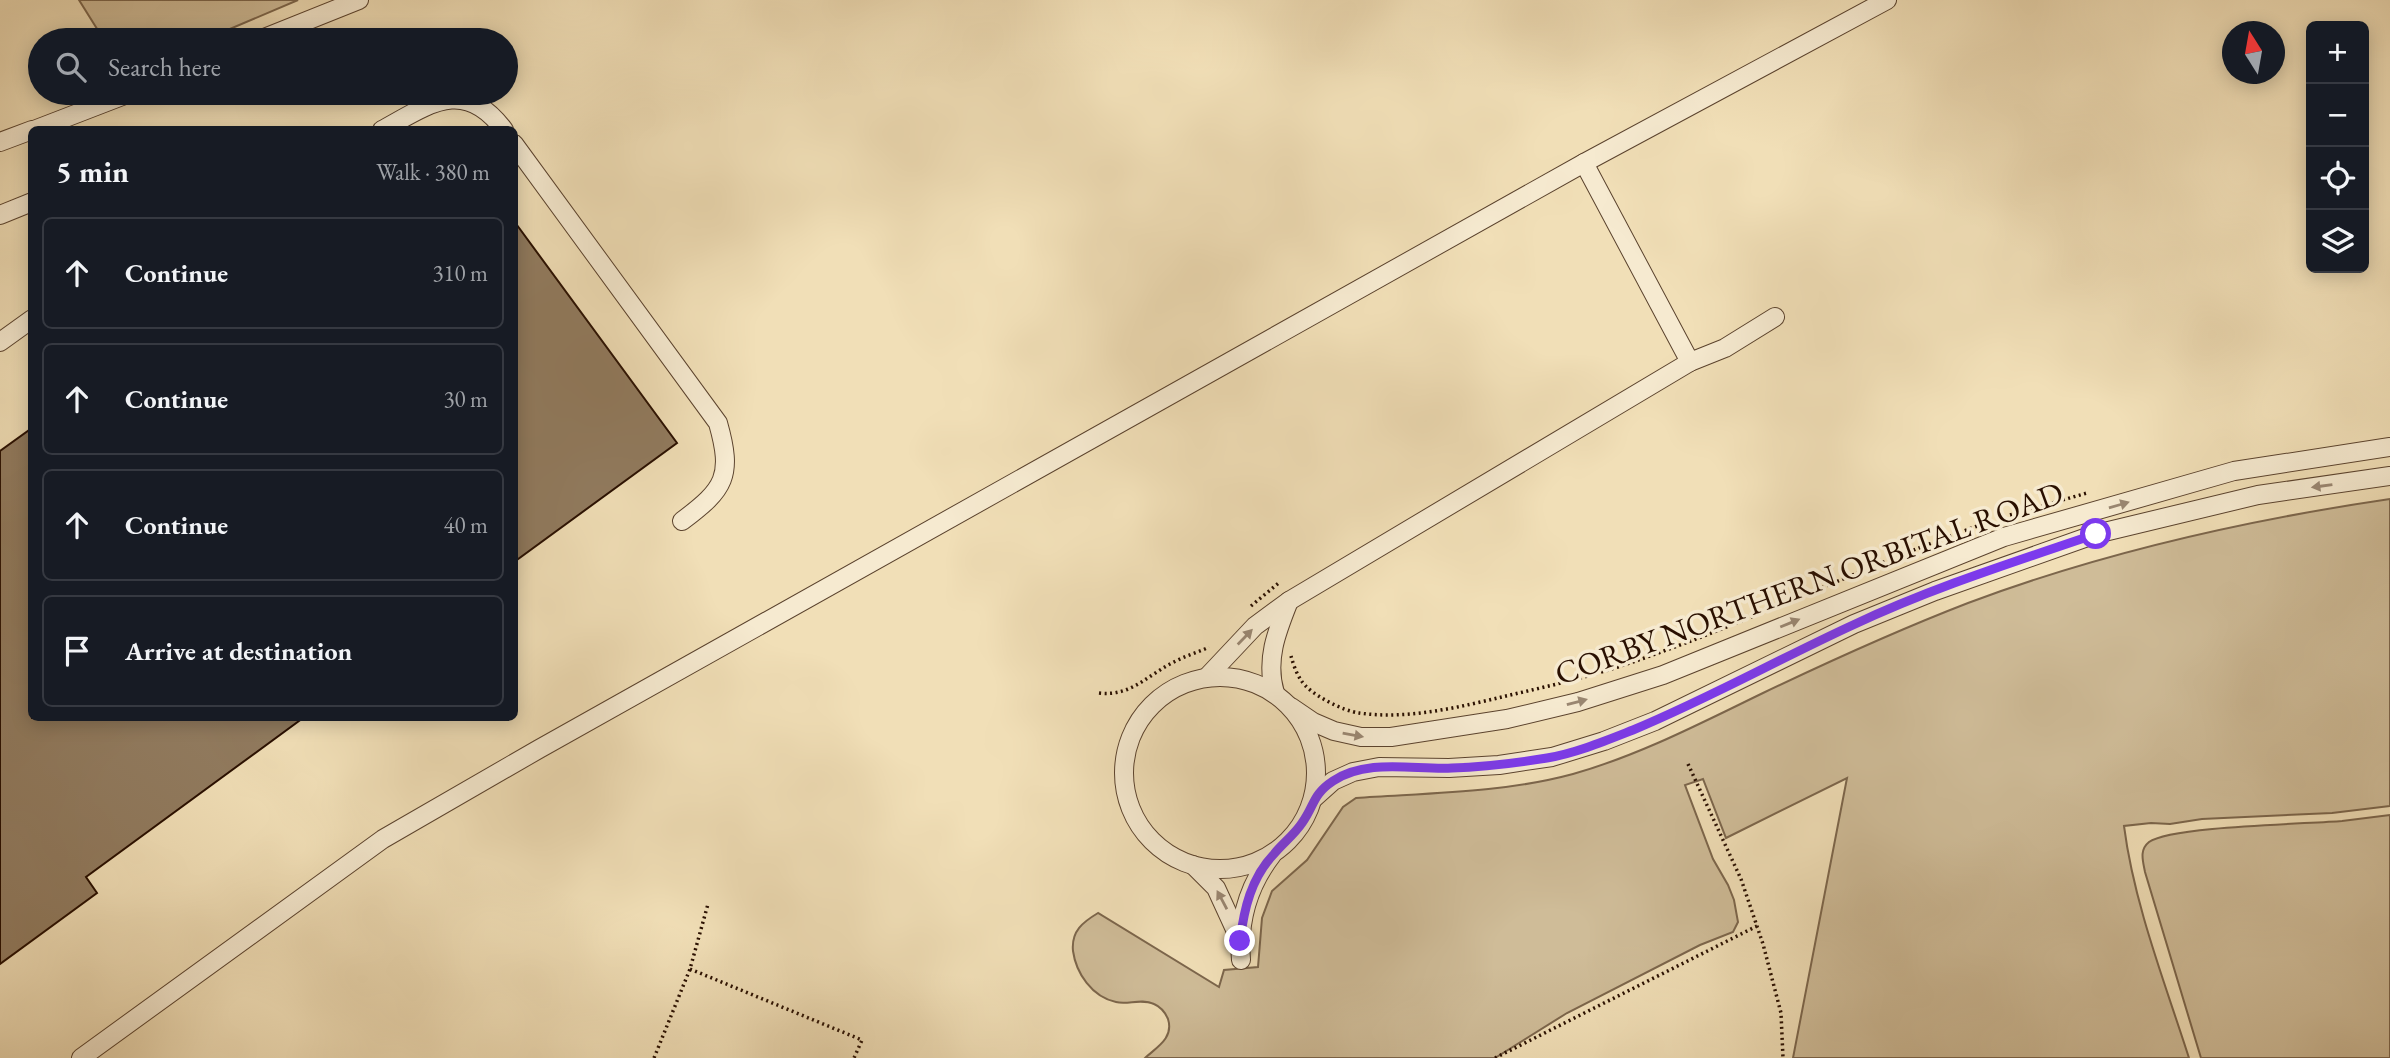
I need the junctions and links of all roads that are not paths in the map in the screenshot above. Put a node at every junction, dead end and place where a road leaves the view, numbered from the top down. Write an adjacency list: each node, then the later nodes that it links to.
1 (359, 0): 3 (street)
2 (1887, 0): 13 (street)
3 (290, 28)
4 (99, 105): 7 (street)
5 (429, 105): 8 (street)
6 (476, 105): 9 (street)
7 (43, 126)
8 (390, 126)
9 (501, 126)
10 (28, 132): 11 (street)
11 (0, 142)
12 (518, 149): 22 (street)
13 (1584, 163): 19 (street); 32 (street)
14 (28, 204): 15 (street)
15 (0, 215)
16 (1775, 317): 19 (street)
17 (28, 322): 18 (street)
18 (0, 342)
19 (1690, 362): 23 (street)
20 (2390, 447): 26 (street, CORBY NORTHERN ORBITAL ROAD, one-way to 20)
21 (2390, 476): 27 (street, CORBY NORTHERN ORBITAL ROAD, one-way to 27)
22 (682, 521)
23 (1289, 601): 24 (street, one-way to 23); 25 (street)
24 (1207, 677): 25 (street); 29 (street)
25 (1275, 693): 26 (street)
26 (1292, 708): 27 (street)
27 (1314, 798): 28 (street)
28 (1275, 852): 29 (street); 30 (street)
29 (1194, 866): 30 (street, one-way to 29)
30 (1240, 941): 31 (street)
31 (1241, 960)
32 (80, 1058)

